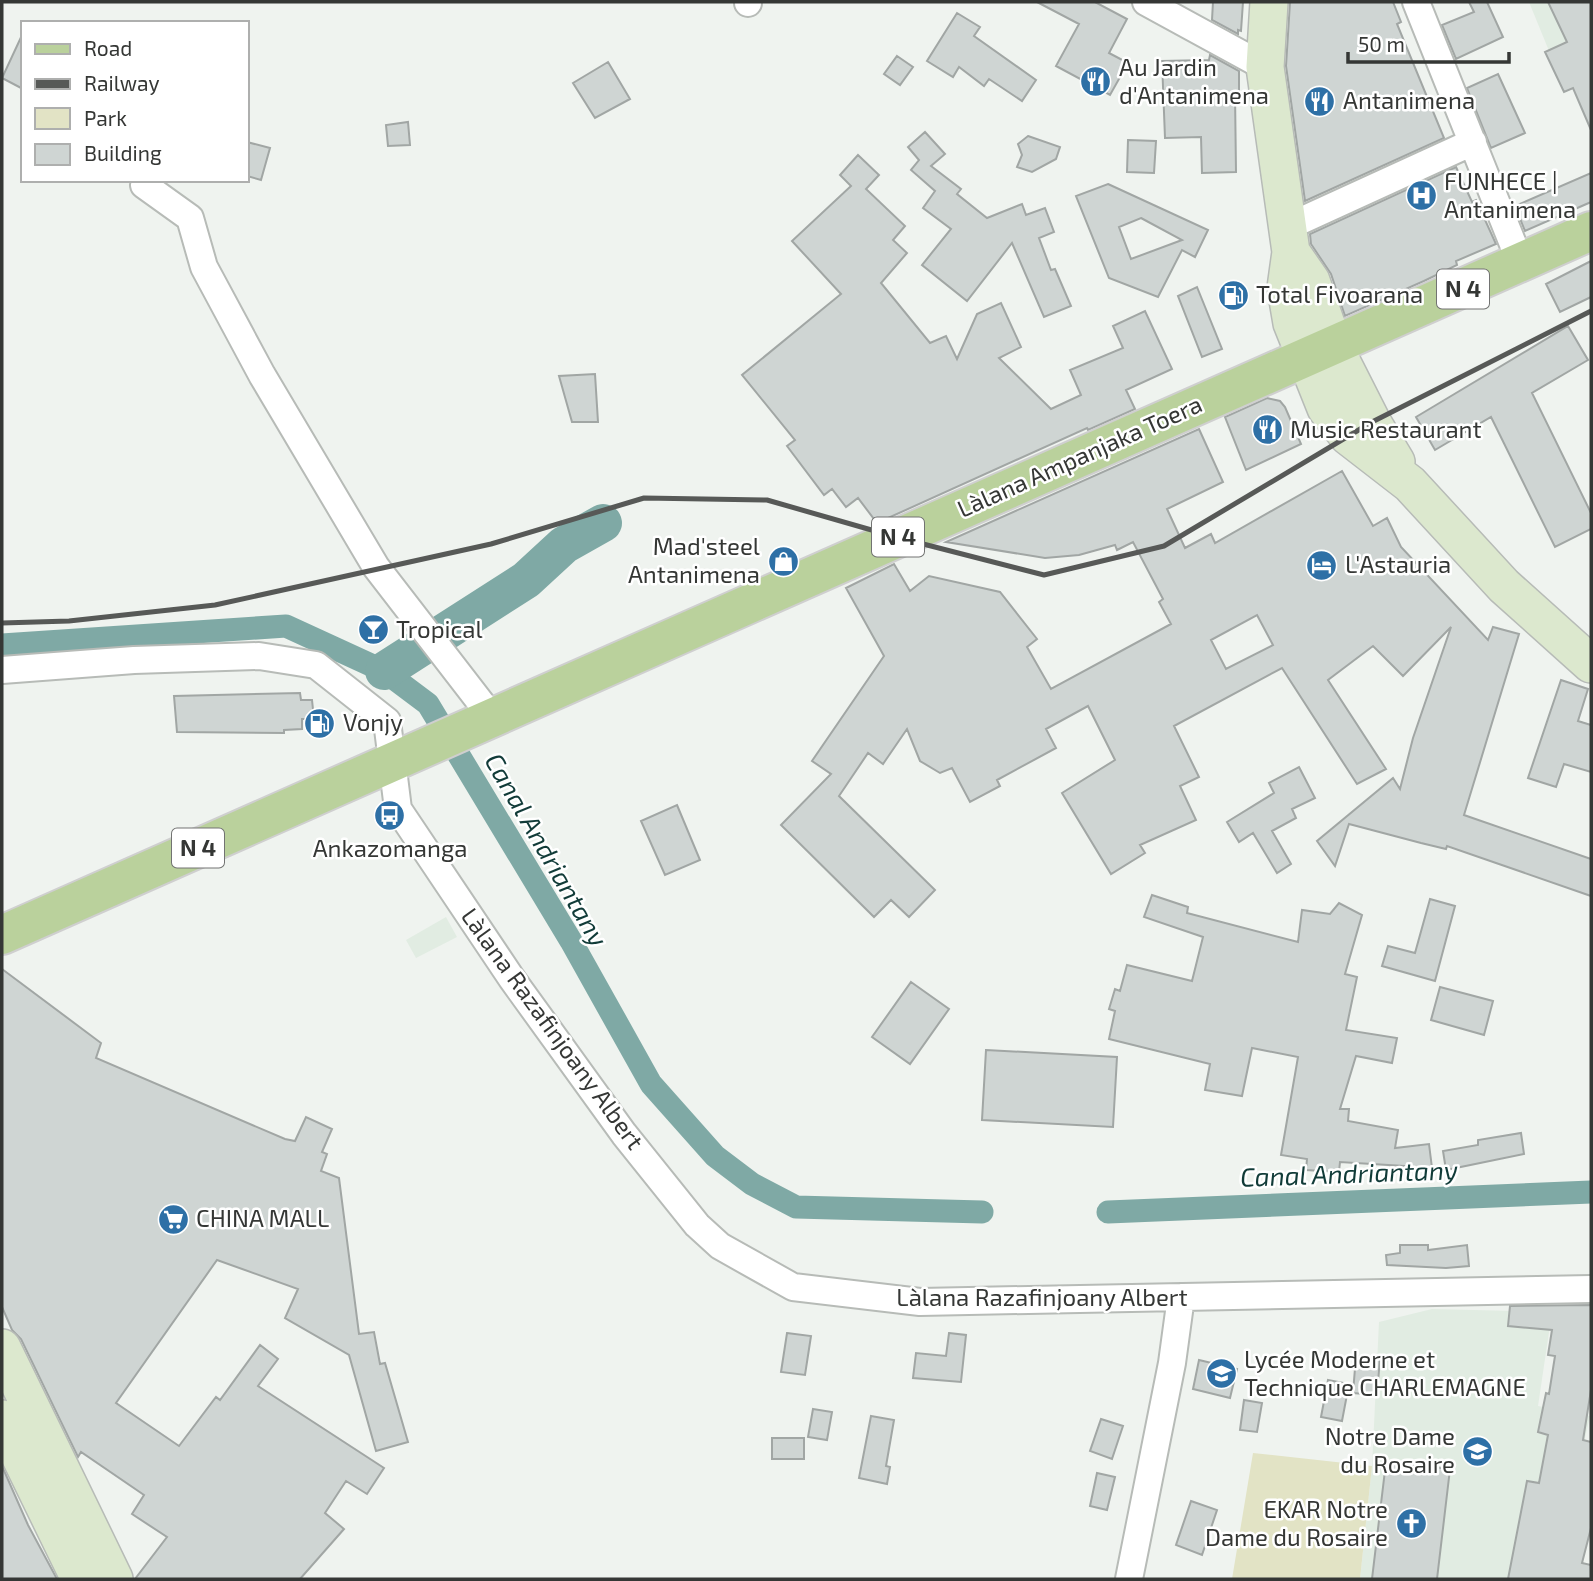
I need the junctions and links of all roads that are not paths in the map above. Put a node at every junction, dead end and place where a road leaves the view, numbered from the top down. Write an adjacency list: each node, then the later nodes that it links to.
1 (1146, 2): 4 (street)
2 (1269, 2): 4 (street)
3 (1416, 2): 5 (street)
4 (1265, 67): 8 (street)
5 (1473, 142): 8 (street); 9 (street)
6 (144, 185): 13 (street)
7 (1591, 231): 9 (main road, Làlana Ampanjaka Toera / N 4)
8 (1288, 240): 10 (street)
9 (1521, 264): 10 (main road, Làlana Ampanjaka Toera / N 4)
10 (1320, 353): 11 (street); 13 (main road, Làlana Ampanjaka Toera / N 4)
11 (1591, 664)
12 (2, 670): 14 (street, Làlana Razafinjoany Albert)
13 (480, 722): 14 (main road, N 4)
14 (404, 755): 15 (main road, N 4); 17 (street, Làlana Razafinjoany Albert)
15 (2, 935)
16 (1591, 1289): 17 (street, Làlana Razafinjoany Albert)
17 (1181, 1297): 22 (street)
18 (2, 1348): 21 (street)
19 (2, 1419): 20 (street)
20 (80, 1579)
21 (114, 1579)
22 (1129, 1579)

